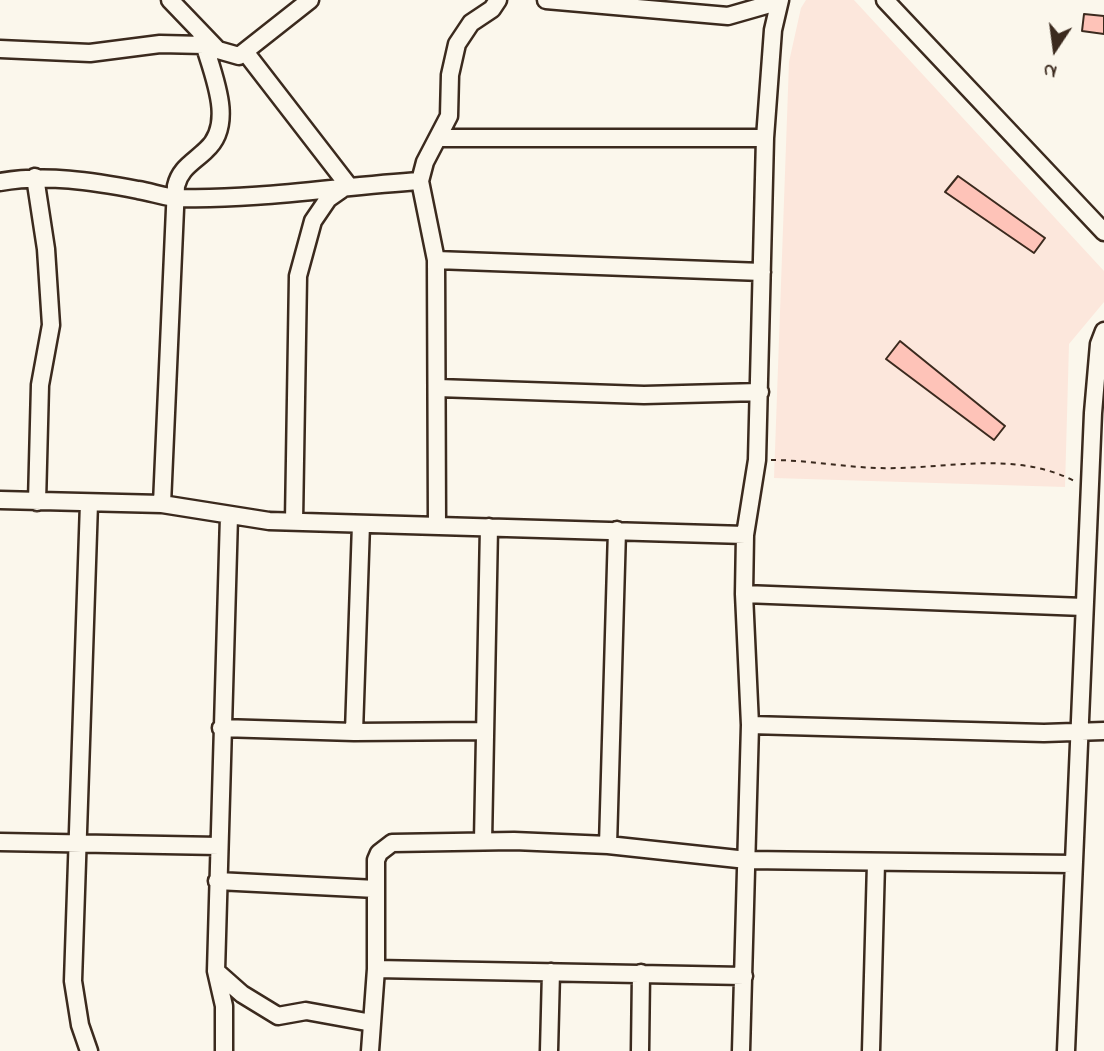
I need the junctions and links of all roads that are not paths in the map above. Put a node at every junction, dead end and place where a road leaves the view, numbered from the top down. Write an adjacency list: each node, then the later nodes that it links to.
1 (170, 0): 7 (street)
2 (310, 0): 9 (street)
3 (498, 0): 10 (street)
4 (549, 0): 6 (street)
5 (885, 0): 17 (street)
6 (778, 1): 11 (street)
7 (202, 39): 8 (street); 9 (street); 16 (street)
8 (0, 49)
9 (246, 53): 15 (street)
10 (439, 138): 11 (street); 13 (street)
11 (765, 138): 19 (street)
12 (35, 177): 14 (street); 16 (street); 24 (street)
13 (420, 181): 15 (street); 18 (street)
14 (0, 182)
15 (348, 185): 16 (street); 28 (street)
16 (176, 198): 26 (street)
17 (1104, 232)
18 (436, 260): 19 (street); 21 (street)
19 (762, 272): 22 (street)
20 (1104, 331): 35 (street)
21 (438, 388): 22 (street); 30 (street)
22 (760, 392): 33 (street)
23 (0, 500): 24 (street)
24 (37, 502): 25 (street)
25 (89, 503): 26 (street); 44 (street)
26 (162, 505): 27 (street)
27 (229, 516): 28 (street); 37 (street)
28 (294, 522): 29 (street)
29 (361, 524): 30 (street); 41 (street)
30 (437, 525): 31 (street)
31 (489, 527): 32 (street); 39 (street)
32 (617, 530): 33 (street); 45 (street)
33 (746, 535): 34 (street)
34 (744, 594): 35 (street); 36 (street)
35 (1084, 607): 38 (street)
36 (750, 725): 38 (street); 47 (street)
37 (221, 728): 41 (street); 46 (street)
38 (1079, 730): 40 (street); 49 (street)
39 (485, 731): 41 (street); 42 (street)
40 (1104, 731)
41 (354, 732)
42 (483, 841): 45 (street); 51 (street)
43 (0, 842): 44 (street)
44 (76, 844): 46 (street); 58 (street)
45 (608, 845): 47 (street)
46 (219, 846): 50 (street)
47 (747, 860): 48 (street); 56 (street)
48 (876, 863): 49 (street); 64 (street)
49 (1073, 863): 65 (street)
50 (217, 881): 51 (street); 53 (street)
51 (376, 888): 52 (street)
52 (376, 969): 54 (street); 57 (street)
53 (216, 971): 57 (street); 59 (street)
54 (551, 972): 55 (street); 61 (street)
55 (641, 973): 56 (street); 62 (street)
56 (744, 976): 63 (street)
57 (372, 1023): 60 (street)
58 (89, 1051)
59 (224, 1051)
60 (370, 1051)
61 (549, 1051)
62 (640, 1051)
63 (741, 1051)
64 (871, 1051)
65 (1066, 1051)

